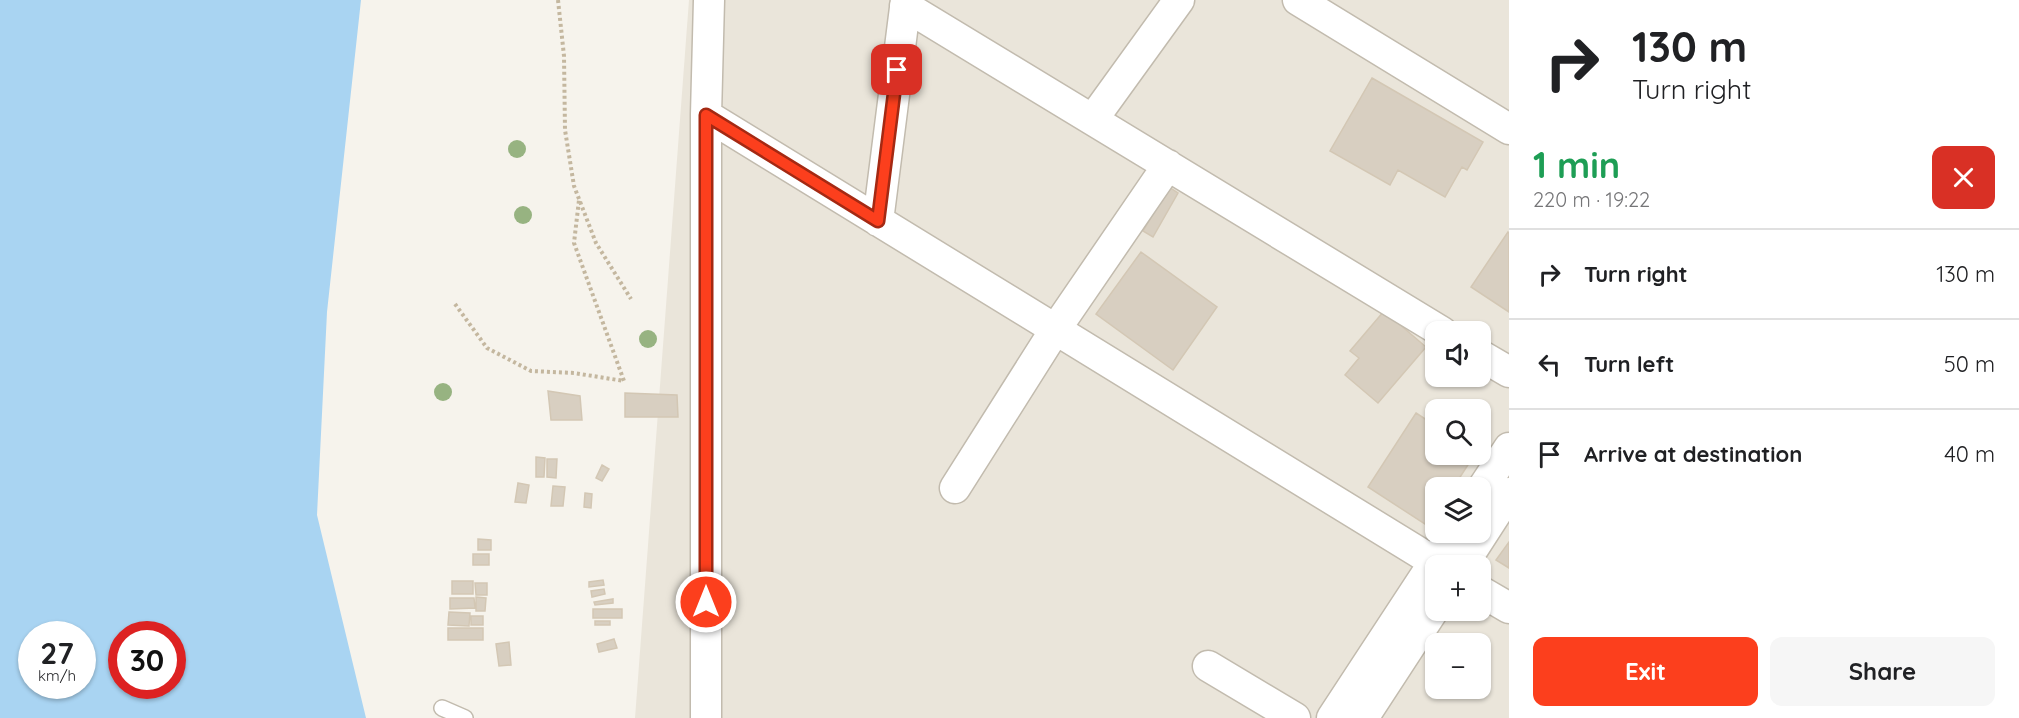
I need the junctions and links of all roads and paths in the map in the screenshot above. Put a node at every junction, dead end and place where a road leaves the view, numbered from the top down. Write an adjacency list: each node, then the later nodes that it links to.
1 (558, 0): 10 (path)
2 (709, 0): 6 (street)
3 (1179, 0): 7 (street)
4 (1298, 0): 8 (street)
5 (905, 3): 7 (street); 11 (street)
6 (706, 115): 11 (street); 31 (street)
7 (1093, 119): 9 (street)
8 (1509, 129)
9 (1168, 165): 14 (street); 15 (street)
10 (579, 200): 12 (path); 13 (path)
11 (878, 221): 15 (street)
12 (631, 299)
13 (455, 304)
14 (1425, 322)
15 (1055, 330): 20 (street); 22 (street)
16 (1491, 361): 17 (street)
17 (1509, 372)
18 (1509, 448): 19 (street)
19 (1490, 477)
20 (956, 489)
21 (1509, 492): 23 (street)
22 (1431, 555)
23 (1454, 555)
24 (1425, 592): 33 (street)
25 (1491, 597): 26 (street)
26 (1509, 608)
27 (1426, 621): 34 (street)
28 (1208, 666): 32 (street)
29 (442, 708): 30 (lane)
30 (465, 718)
31 (706, 718)
32 (1295, 718)
33 (1332, 718)
34 (1364, 718)

